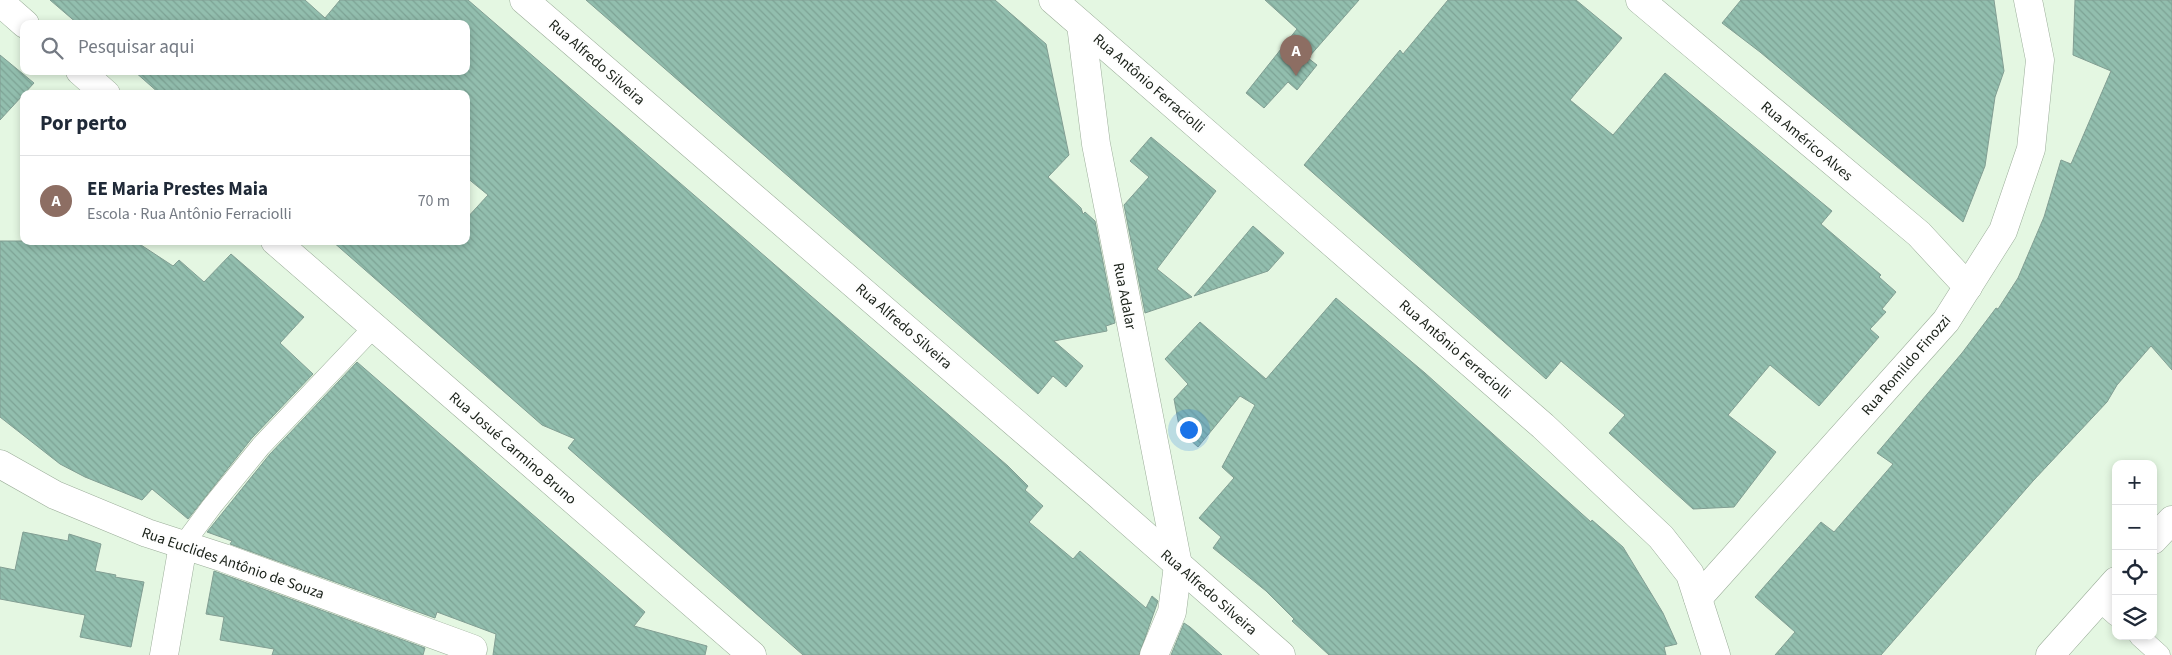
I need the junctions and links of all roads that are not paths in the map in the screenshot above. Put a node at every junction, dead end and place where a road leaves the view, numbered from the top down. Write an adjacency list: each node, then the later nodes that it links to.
1 (524, 0): 17 (street, Rua Alfredo Silveira)
2 (1053, 0): 7 (street, Rua Antônio Ferraciolli)
3 (1640, 0): 11 (street, Rua Américo Alves)
4 (2028, 0): 11 (street, Rua Romildo Finozzi)
5 (0, 2): 6 (street)
6 (20, 20)
7 (1081, 25): 17 (street, Rua Adalar); 18 (street, Rua Antônio Ferraciolli)
8 (85, 75): 9 (street)
9 (101, 90)
10 (280, 245): 12 (street, Rua Josué Carmino Bruno)
11 (1968, 287): 18 (street, Rua Romildo Finozzi)
12 (374, 327): 16 (lane); 23 (street, Rua Josué Carmino Bruno)
13 (0, 464): 16 (street, Rua Euclides Antônio de Souza)
14 (2172, 520): 15 (street)
15 (2157, 536)
16 (183, 545): 21 (street, Rua Euclides Antônio de Souza); 22 (street)
17 (1178, 565): 24 (street, Rua Adalar); 25 (street, Rua Alfredo Silveira)
18 (1698, 598): 26 (street, Rua Antônio Ferraciolli)
19 (2110, 599): 27 (street)
20 (2143, 640): 28 (lane)
21 (473, 649)
22 (164, 655)
23 (752, 655)
24 (1154, 655)
25 (1282, 655)
26 (1716, 655)
27 (2050, 655)
28 (2160, 655)

